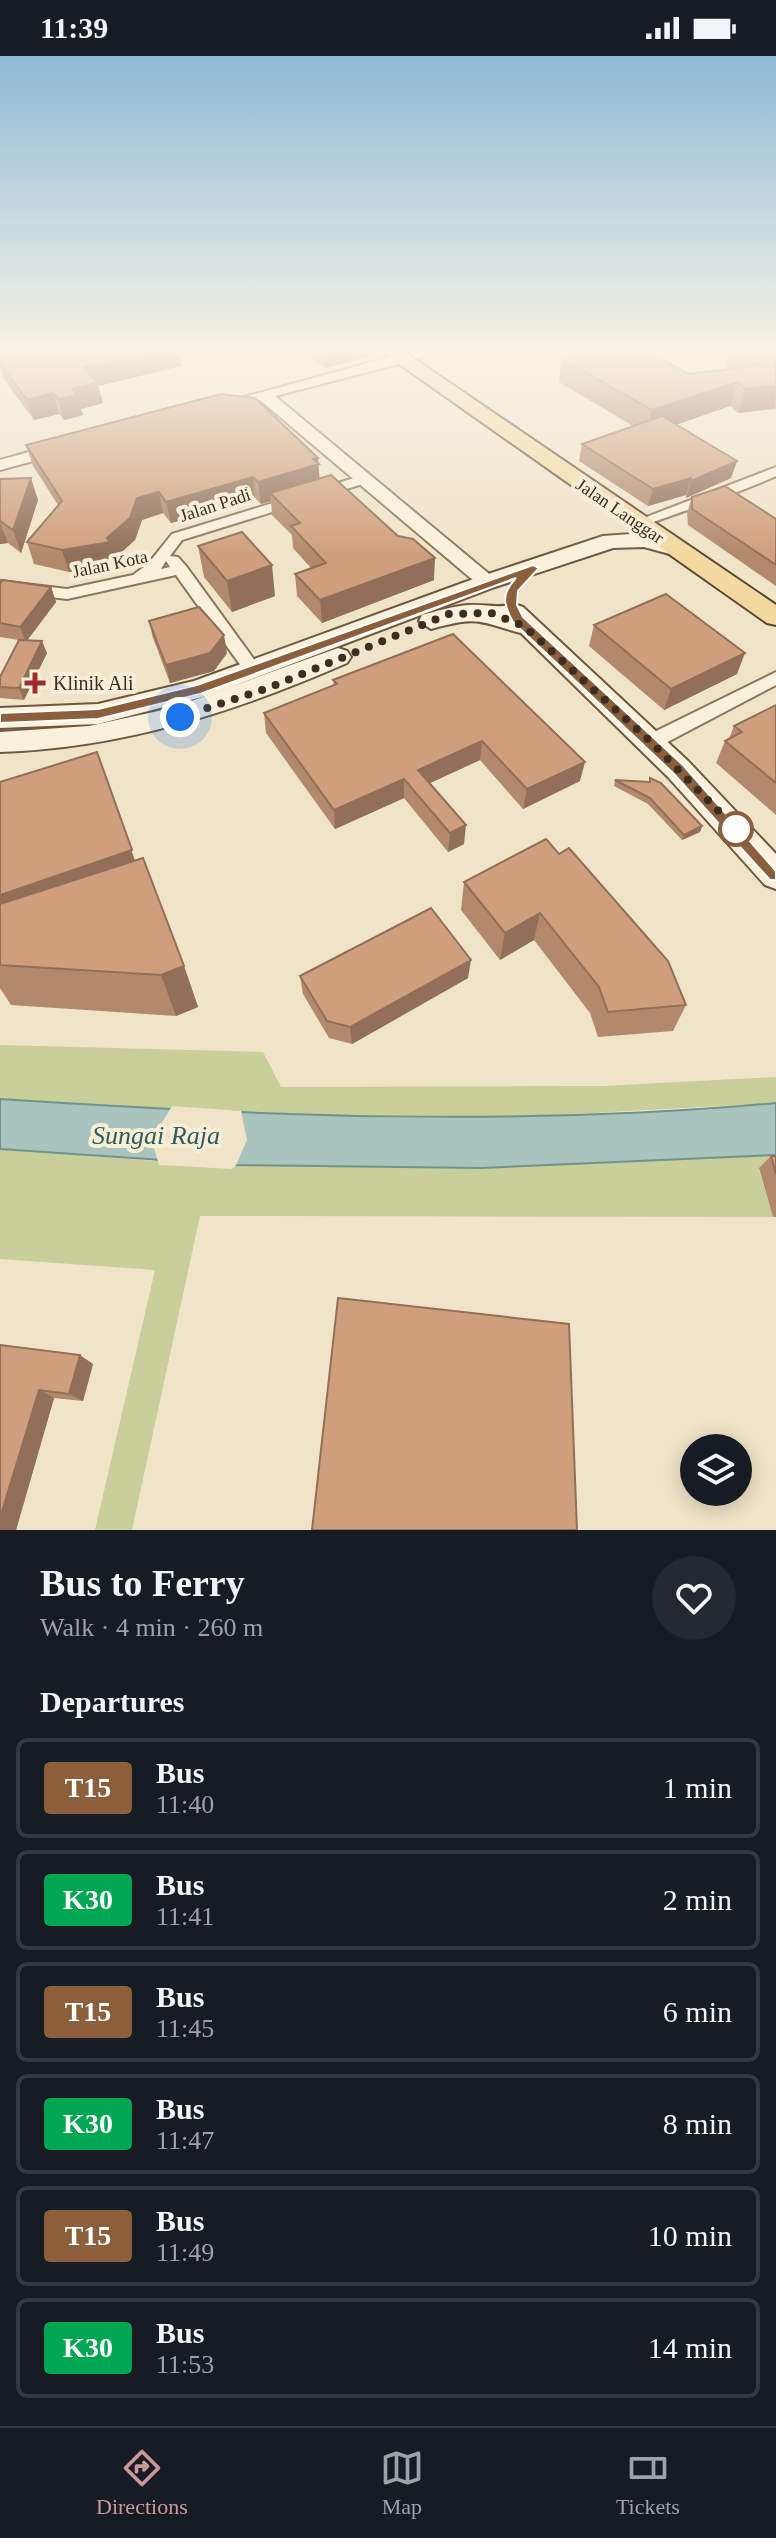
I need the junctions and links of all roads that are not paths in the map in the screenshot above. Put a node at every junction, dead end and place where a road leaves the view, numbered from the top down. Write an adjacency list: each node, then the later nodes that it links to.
1 (280, 418): 8 (street)
2 (482, 418): 9 (main road)
3 (489, 418): 9 (main road, Jalan Langgar)
4 (497, 418): 10 (main road)
5 (79, 443): 6 (street)
6 (0, 465)
7 (776, 471): 10 (street)
8 (355, 481): 12 (street, Jalan Padi); 18 (street)
9 (607, 502): 10 (main road, Jalan Langgar); 11 (main road)
10 (640, 524): 13 (main road, Jalan Langgar)
11 (611, 541): 13 (main road); 14 (main road)
12 (172, 542): 15 (street); 16 (street)
13 (677, 549): 19 (main road, Jalan Langgar)
14 (533, 568): 18 (main road); 20 (main road)
15 (180, 569): 16 (street, Jalan Kota); 21 (street)
16 (137, 579): 17 (street, Jalan Kota)
17 (0, 586)
18 (477, 586): 21 (main road)
19 (776, 617)
20 (524, 626): 24 (main road); 25 (main road)
21 (252, 669): 23 (main road)
22 (776, 678): 25 (street)
23 (0, 718)
24 (0, 742)
25 (651, 742): 26 (main road)
26 (776, 876)

